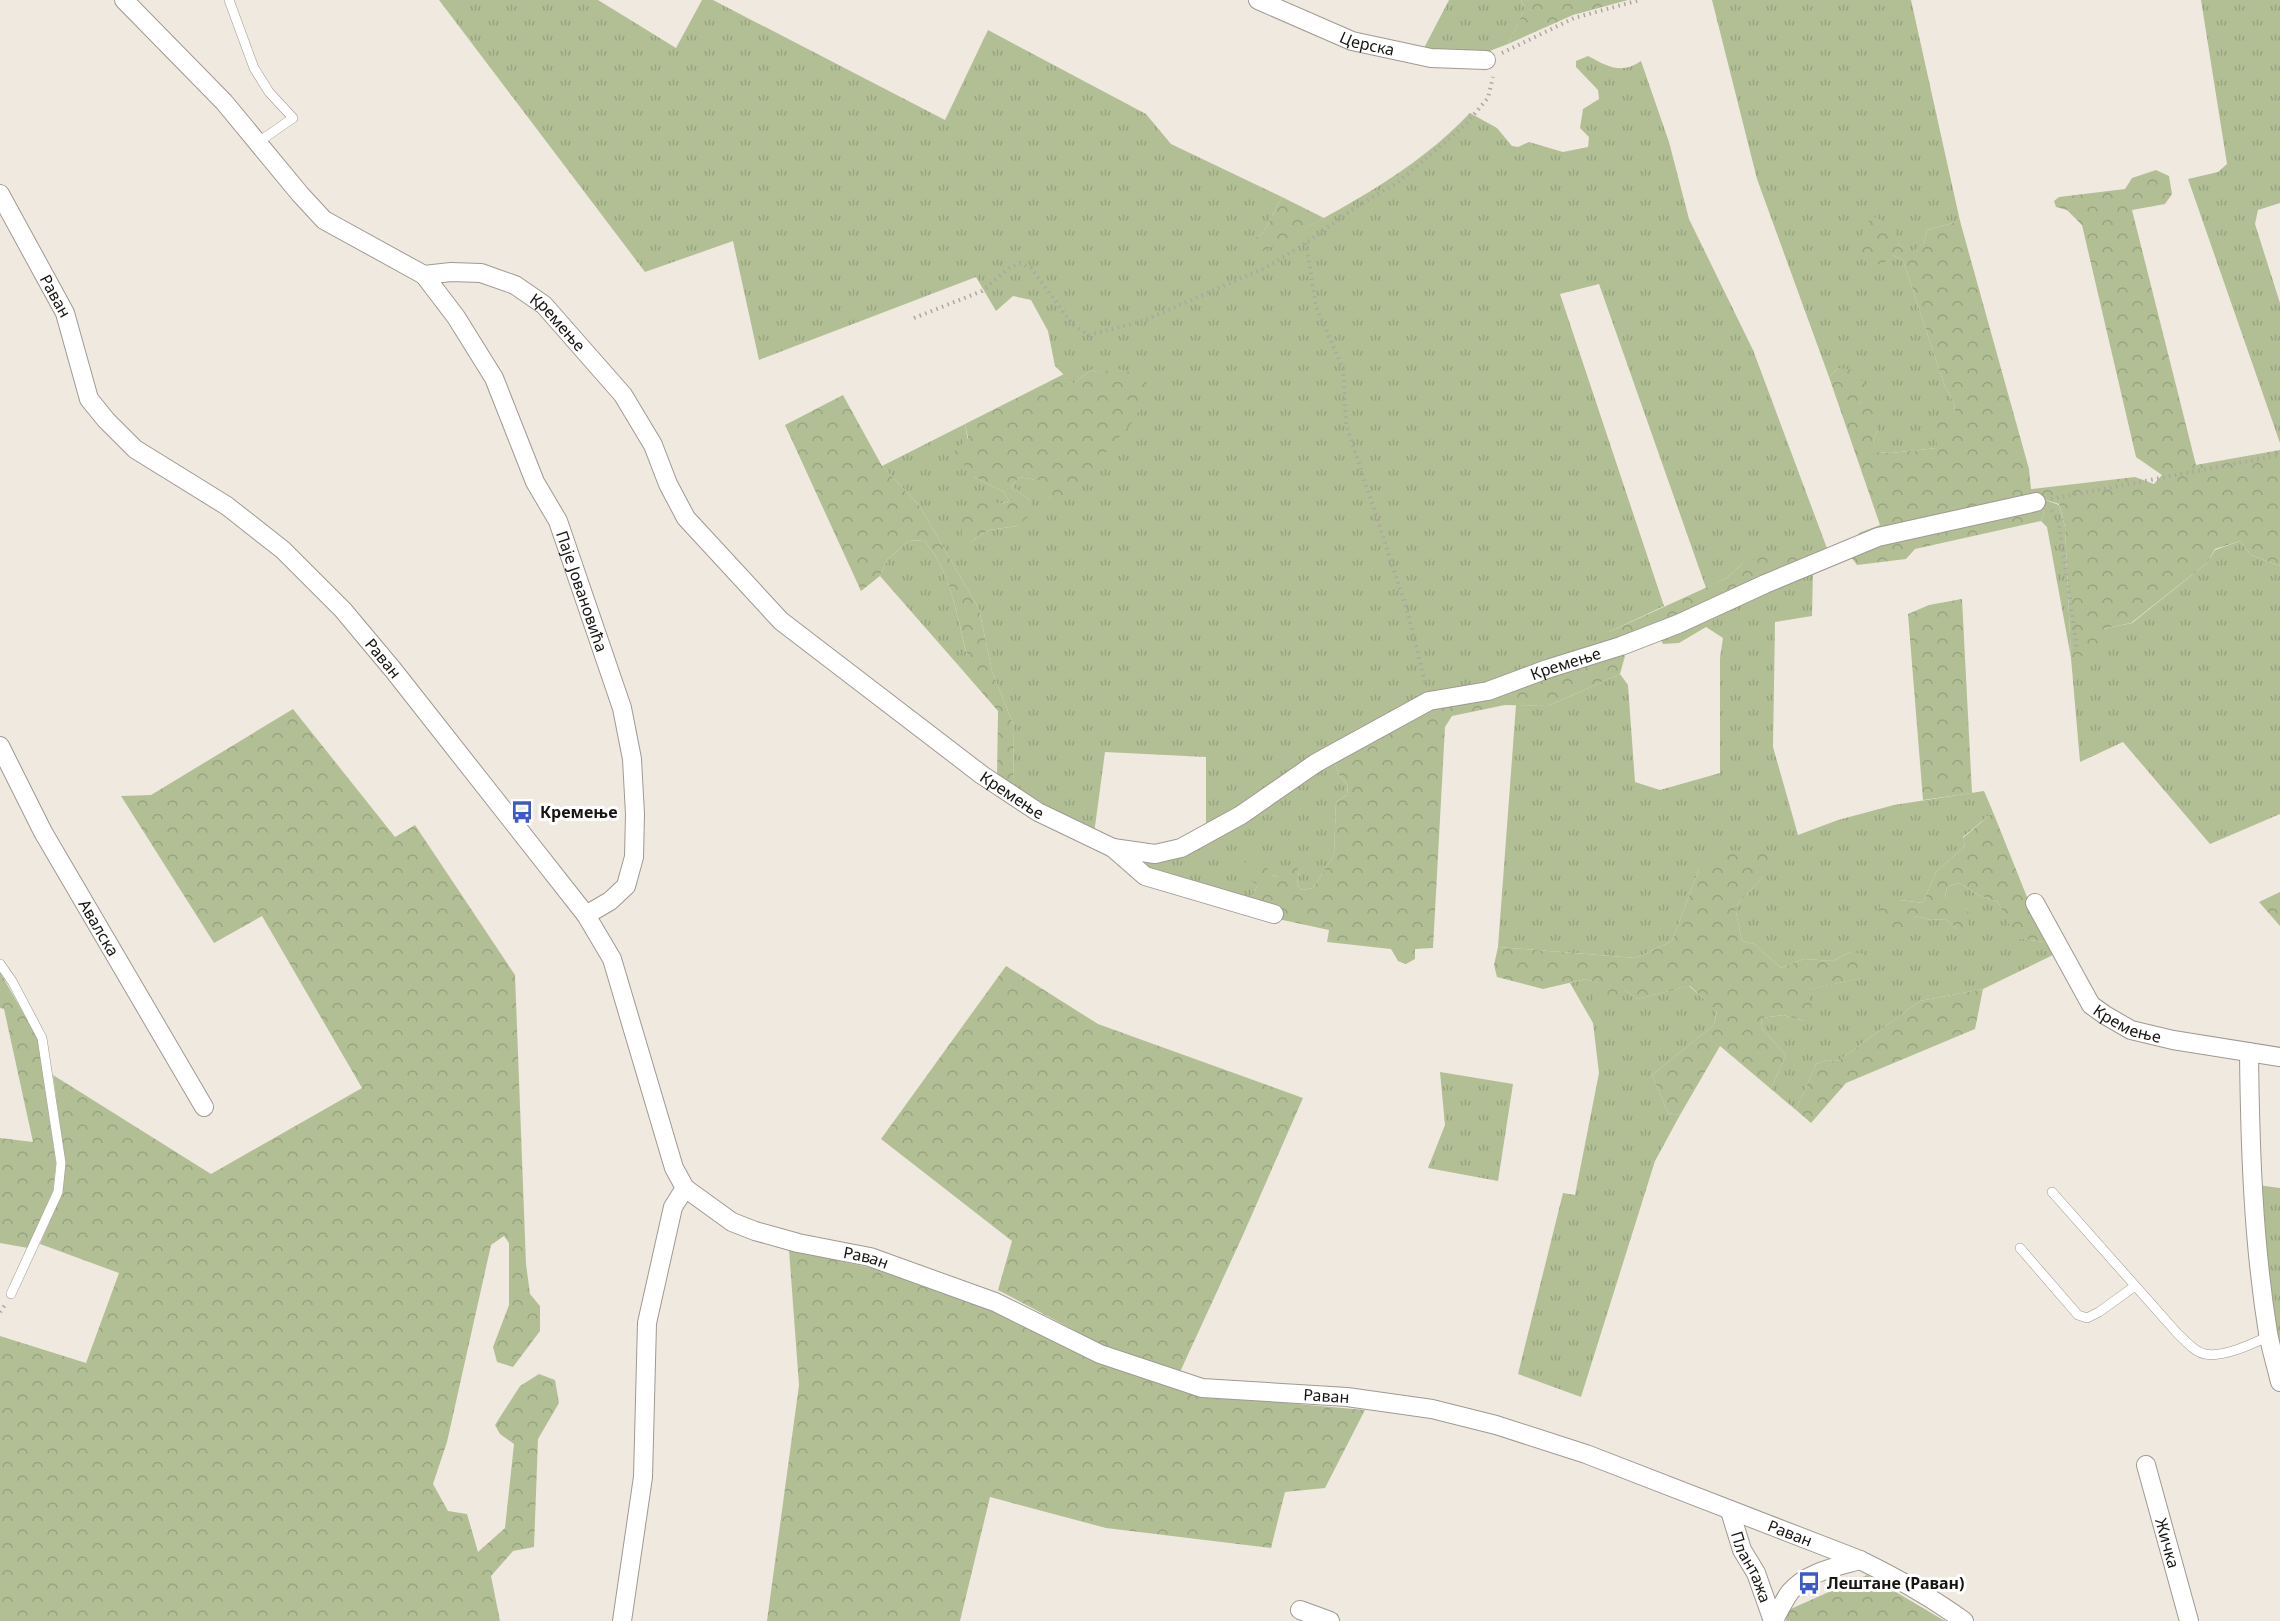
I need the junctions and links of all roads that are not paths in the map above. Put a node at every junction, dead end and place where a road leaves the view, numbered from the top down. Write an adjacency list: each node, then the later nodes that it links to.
1 (124, 0): 5 (street)
2 (229, 0): 5 (lane)
3 (1267, 2): 4 (street, Церска)
4 (1486, 60)
5 (257, 143): 7 (street)
6 (0, 194): 13 (street, Раван)
7 (424, 275): 10 (street, Кремење); 13 (street, Паје Јовановића)
8 (2036, 502): 10 (street, Кремење)
9 (0, 746): 17 (street, Авалска)
10 (1113, 848): 12 (street, Кремење)
11 (2036, 903): 15 (street, Кремење)
12 (1274, 914)
13 (586, 915): 18 (street, Раван)
14 (0, 964): 22 (lane)
15 (2249, 1052): 16 (street, Кремење); 23 (street)
16 (2280, 1056)
17 (204, 1107)
18 (685, 1188): 26 (street, Раван); 29 (street)
19 (2052, 1192): 21 (lane)
20 (2020, 1248): 21 (lane)
21 (2135, 1286): 23 (lane)
22 (11, 1294)
23 (2269, 1336): 24 (street)
24 (2278, 1374)
25 (2146, 1465): 33 (street, Жичка)
26 (1730, 1511): 27 (street, Раван); 31 (street, Плантажа)
27 (1860, 1560): 31 (street, Плантажа); 32 (street, Раван)
28 (1300, 1610): 30 (street)
29 (622, 1621)
30 (1330, 1621)
31 (1773, 1621)
32 (1964, 1621)
33 (2189, 1621)

